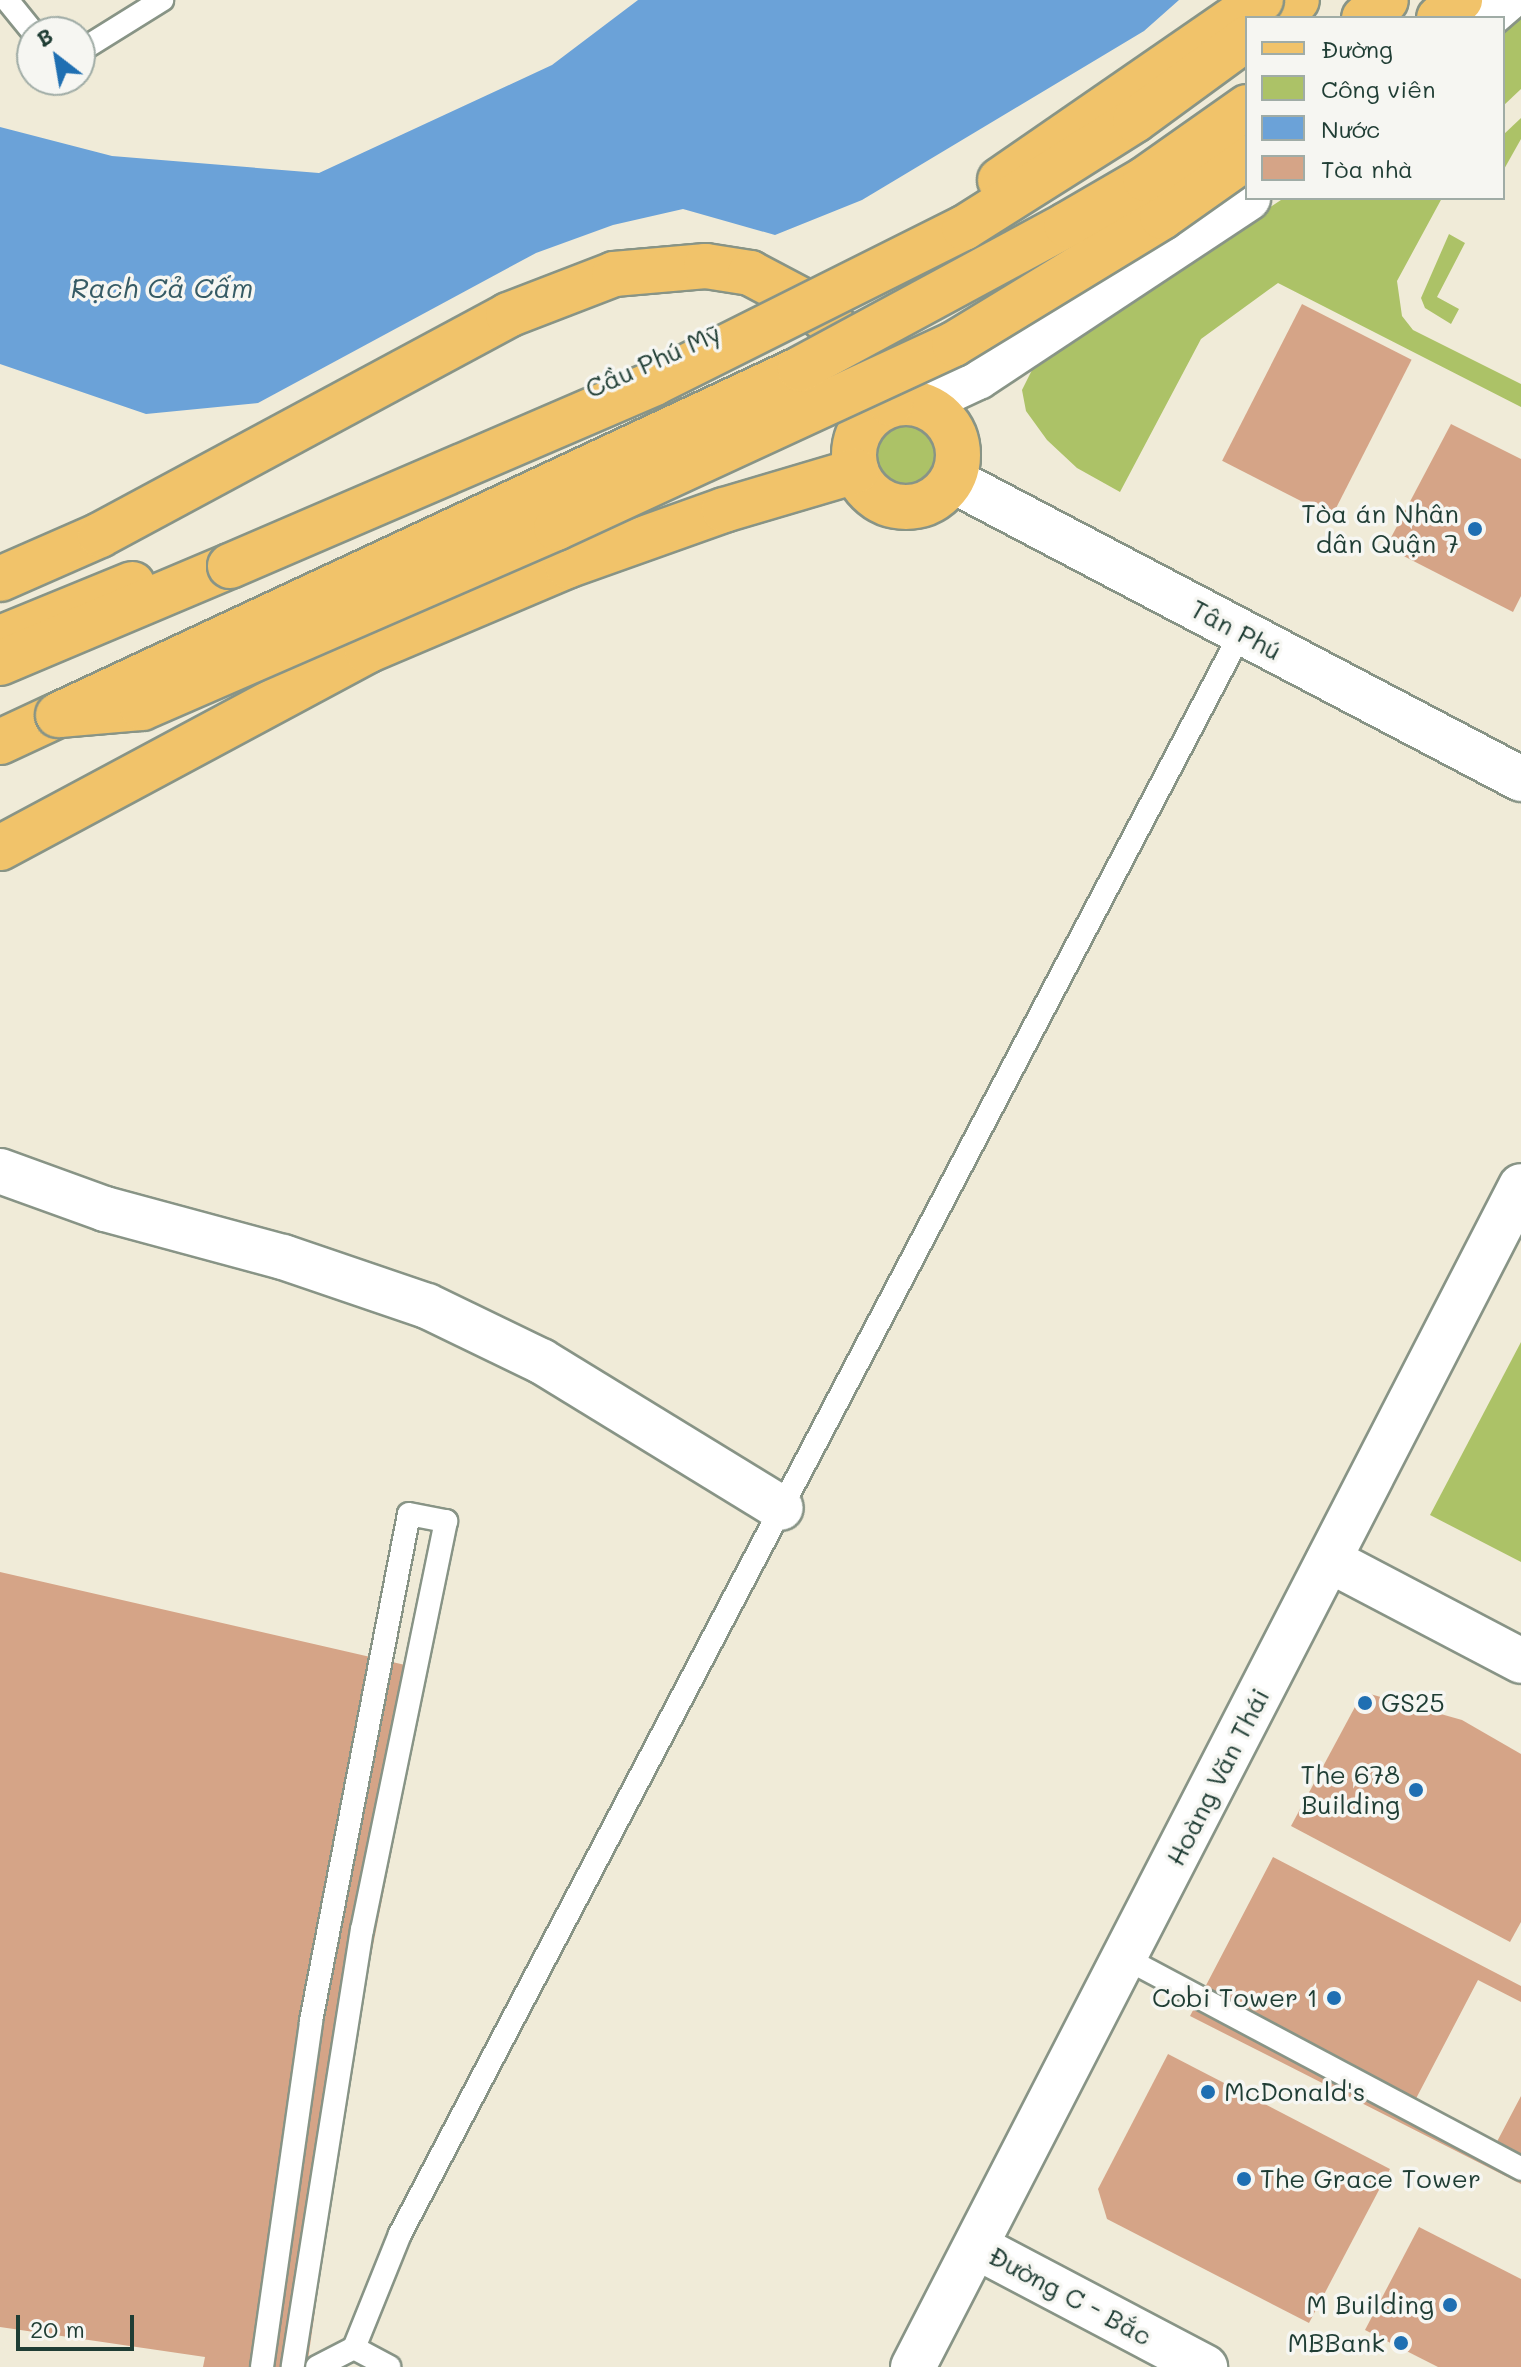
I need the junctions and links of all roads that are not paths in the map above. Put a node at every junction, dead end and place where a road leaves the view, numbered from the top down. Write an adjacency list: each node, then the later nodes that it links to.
1 (7, 0): 8 (lane)
2 (162, 0): 14 (lane)
3 (1261, 0): 21 (main road, Cầu Phú Mỹ, bridge)
4 (1297, 0): 9 (main road)
5 (1386, 0): 10 (main road)
6 (1460, 0): 11 (main road)
7 (1506, 0): 12 (street)
8 (20, 16)
9 (1277, 16)
10 (1366, 16)
11 (1441, 16)
12 (1487, 16)
13 (1245, 39): 21 (main road, Cầu Phú Mỹ, bridge)
14 (96, 41)
15 (1245, 108): 26 (main road, bridge)
16 (1245, 158): 26 (main road, bridge)
17 (1245, 200): 18 (street)
18 (906, 404): 19 (main road); 20 (main road); 22 (main road)
19 (856, 471): 20 (main road); 29 (main road)
20 (952, 480): 23 (street, Tân Phú)
21 (225, 557): 24 (main road, Cầu Phú Mỹ); 25 (main road, Cầu Phú Mỹ)
22 (0, 579)
23 (1241, 633): 28 (street, Tân Phú); 32 (lane)
24 (0, 638)
25 (0, 663)
26 (58, 715): 27 (main road)
27 (0, 742)
28 (1521, 779)
29 (0, 848)
30 (0, 1171): 32 (street)
31 (1521, 1186): 33 (street, Hoàng Văn Thái)
32 (781, 1508): 38 (lane)
33 (1329, 1560): 34 (street); 35 (street, Hoàng Văn Thái)
34 (1521, 1661)
35 (1125, 1958): 36 (lane); 37 (street, Hoàng Văn Thái)
36 (1521, 2169)
37 (977, 2247): 43 (street, Hoàng Văn Thái); 44 (street, Đường C - Bắc)
38 (354, 2348): 41 (lane); 42 (lane)
39 (262, 2367): 40 (lane)
40 (293, 2367)
41 (317, 2367)
42 (389, 2367)
43 (913, 2367)
44 (1205, 2367)

